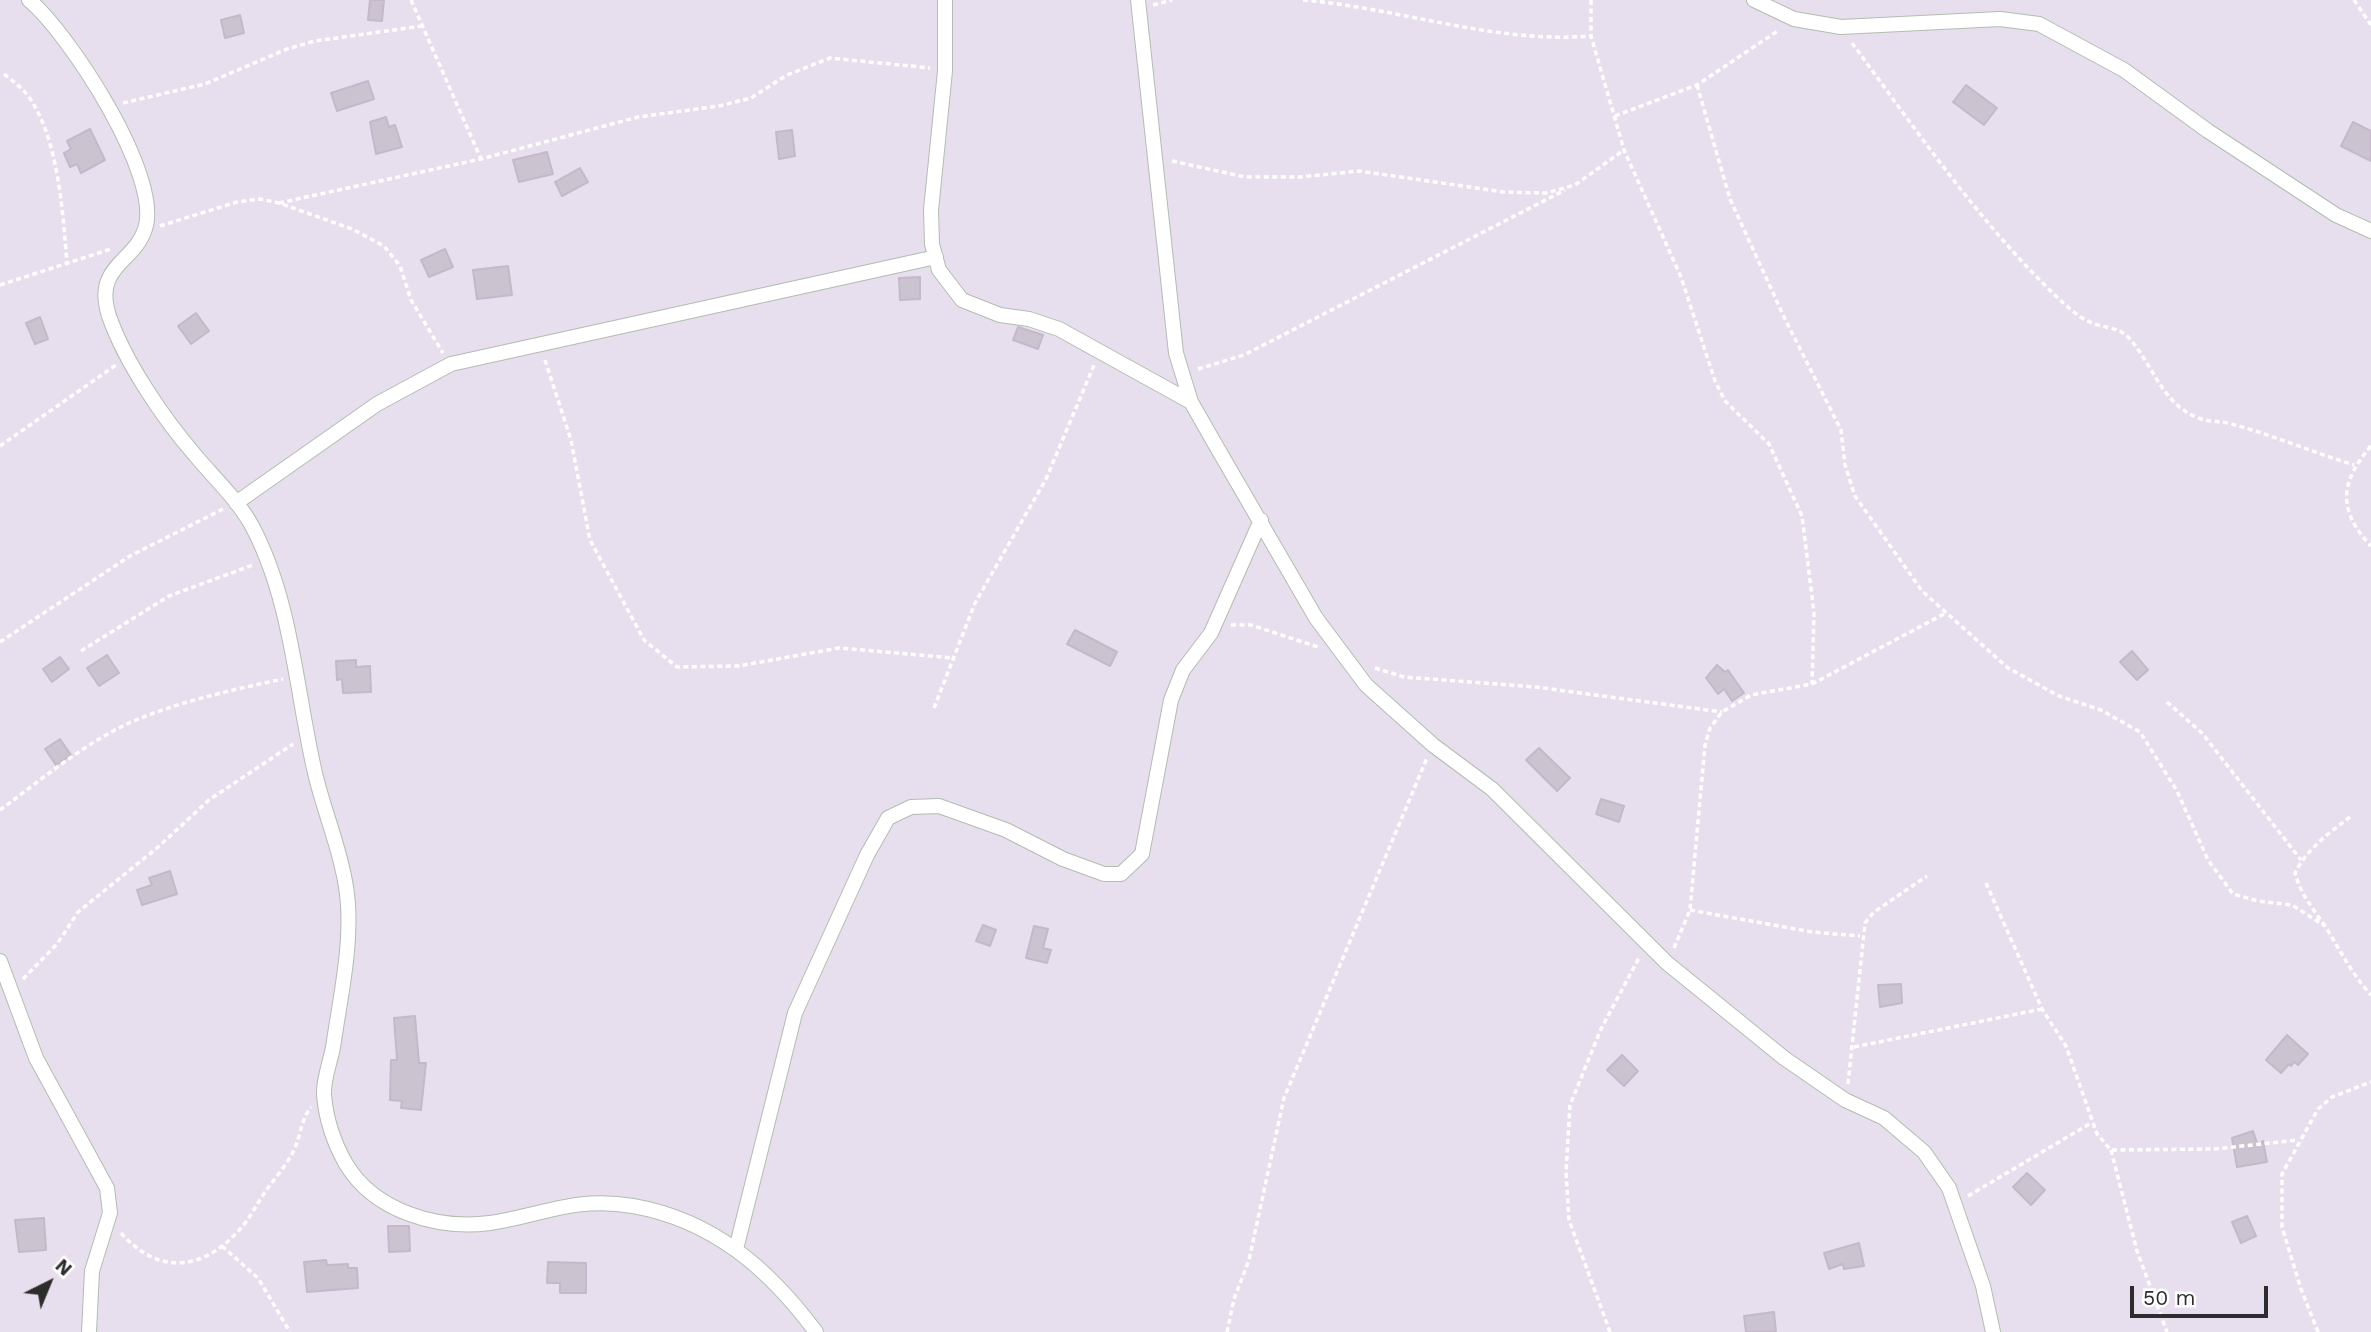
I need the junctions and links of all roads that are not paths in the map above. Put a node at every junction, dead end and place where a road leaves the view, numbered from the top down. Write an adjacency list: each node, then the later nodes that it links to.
1 (29, 0): 8 (street)
2 (945, 0): 6 (street)
3 (1138, 0): 7 (street)
4 (1754, 0): 5 (street)
5 (2371, 231)
6 (936, 257): 7 (street); 8 (street)
7 (1191, 402): 9 (street)
8 (236, 503): 11 (street)
9 (1261, 520): 11 (street); 14 (street)
10 (0, 961): 12 (street)
11 (736, 1249): 13 (street)
12 (89, 1332)
13 (816, 1332)
14 (1993, 1332)

